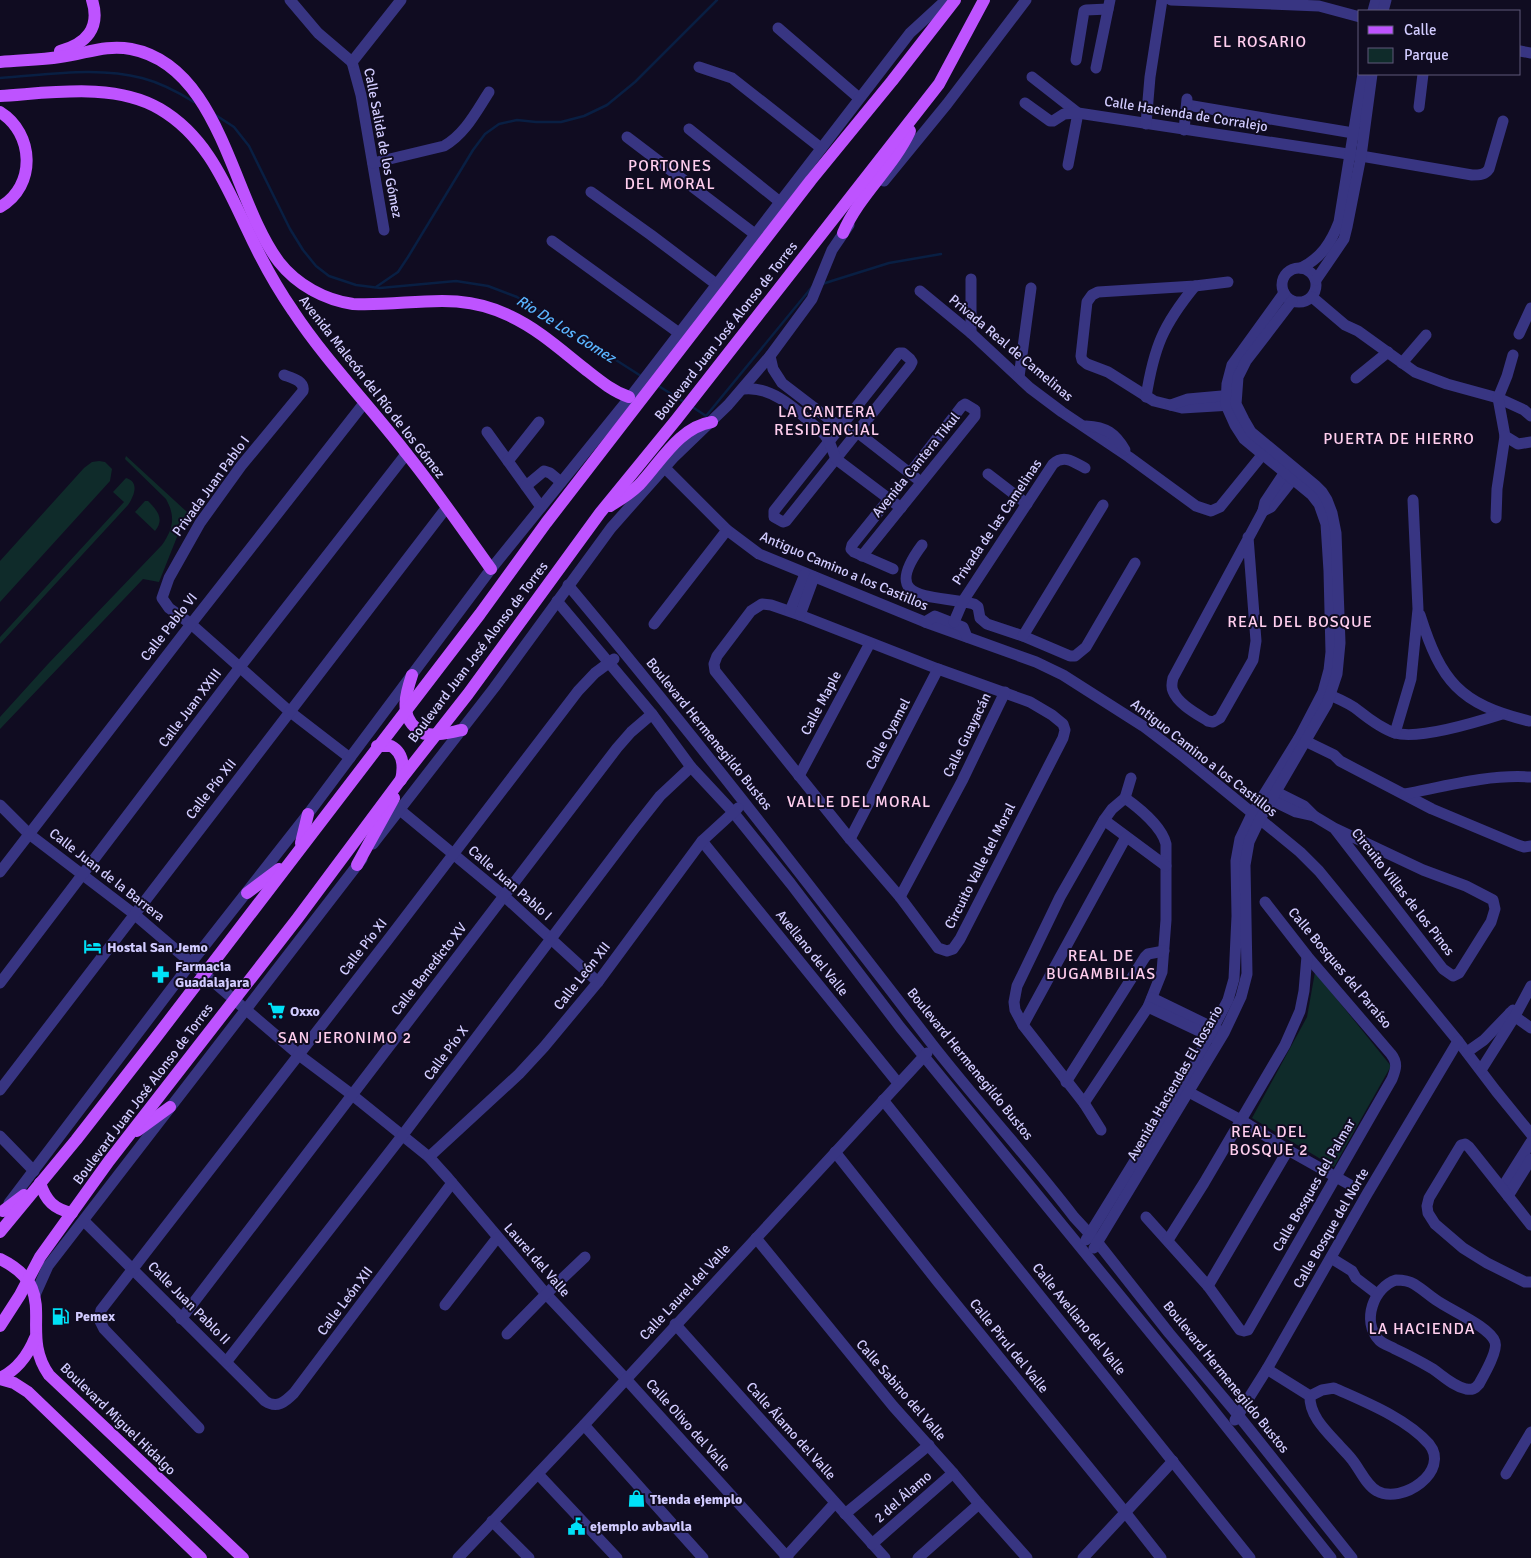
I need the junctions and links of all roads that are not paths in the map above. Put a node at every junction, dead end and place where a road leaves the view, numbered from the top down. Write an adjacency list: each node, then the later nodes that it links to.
1 (92, 0): 16 (main road)
2 (290, 0): 19 (street)
3 (384, 0): 13 (street)
4 (401, 0): 13 (street)
5 (946, 0): 28 (street, Boulevard Juan José Alonso de Torres)
6 (955, 0): 69 (main road, Boulevard Juan José Alonso de Torres)
7 (984, 0): 32 (main road, Boulevard Juan José Alonso de Torres)
8 (1026, 0): 48 (street, Boulevard Juan José Alonso de Torres)
9 (1162, 0): 35 (street)
10 (1171, 0): 11 (street)
11 (1320, 3): 14 (street)
12 (1109, 5): 17 (street); 21 (street)
13 (392, 10): 19 (street)
14 (1358, 16)
15 (778, 28): 28 (street)
16 (27, 60): 18 (main road, Avenida Malecón del Río de los Gómez); 76 (main road, Avenida Malecón del Río de los Gómez)
17 (1076, 60)
18 (0, 62)
19 (352, 62): 42 (street, Calle Salida de los Gómez)
20 (700, 67): 40 (street)
21 (1096, 68)
22 (1362, 75): 38 (street)
23 (1372, 75): 38 (street)
24 (1423, 75): 30 (street)
25 (1032, 77): 33 (street)
26 (489, 92): 42 (street)
27 (0, 96): 78 (main road, Avenida Malecón del Río de los Gómez)
28 (860, 98): 40 (street, Boulevard Juan José Alonso de Torres)
29 (1025, 103): 33 (street, Calle Hacienda de Corralejo)
30 (1418, 106)
31 (0, 112): 46 (main road)
32 (917, 112): 48 (main road); 107 (main road, Boulevard Juan José Alonso de Torres)
33 (1078, 113): 35 (street, Calle Hacienda de Corralejo); 43 (street)
34 (1504, 122): 41 (street, Calle Hacienda de Corralejo)
35 (1146, 124): 37 (street, Calle Hacienda de Corralejo)
36 (690, 129): 45 (street)
37 (1184, 130): 38 (street, Calle Hacienda de Corralejo); 41 (street, Calle Hacienda de Corralejo)
38 (1359, 134): 41 (street)
39 (627, 138): 49 (street)
40 (821, 148): 45 (street, Boulevard Juan José Alonso de Torres)
41 (1355, 155): 51 (street); 57 (street)
42 (373, 163): 47 (street, Calle Salida de los Gómez)
43 (1068, 165)
44 (591, 192): 54 (street)
45 (780, 202): 49 (street, Boulevard Juan José Alonso de Torres)
46 (0, 207)
47 (384, 230)
48 (843, 233): 67 (street, Boulevard Juan José Alonso de Torres)
49 (756, 235): 54 (street, Boulevard Juan José Alonso de Torres)
50 (552, 241): 61 (street)
51 (1300, 268): 57 (street); 59 (street)
52 (971, 279): 62 (street)
53 (1228, 282): 55 (street)
54 (716, 284): 61 (street, Boulevard Juan José Alonso de Torres)
55 (1195, 286): 74 (street); 74 (street)
56 (1030, 288): 71 (street)
57 (1315, 288): 59 (street); 65 (street)
58 (920, 291): 62 (street, Privada Real de Camelinas)
59 (1288, 297): 77 (street)
60 (1531, 308): 63 (street)
61 (679, 333): 69 (street, Boulevard Juan José Alonso de Torres)
62 (971, 333): 71 (street, Privada Real de Camelinas)
63 (1519, 334)
64 (1426, 335): 68 (street)
65 (1388, 352): 68 (street); 72 (street)
66 (1513, 355): 75 (street)
67 (770, 356): 73 (street, Boulevard Juan José Alonso de Torres); 82 (street)
68 (1402, 363): 75 (street)
69 (658, 370): 76 (main road, Boulevard Juan José Alonso de Torres)
70 (284, 375): 124 (street, Privada Juan Pablo I)
71 (1019, 377): 88 (street, Privada Real de Camelinas)
72 (1356, 378)
73 (743, 389): 81 (street, Boulevard Juan José Alonso de Torres); 86 (street)
74 (1146, 397): 77 (street)
75 (1498, 398): 79 (street); 85 (street)
76 (632, 400): 97 (street, Boulevard Juan José Alonso de Torres); 136 (main road, Boulevard Juan José Alonso de Torres)
77 (1231, 400): 88 (street, Avenida Haciendas El Rosario)
78 (365, 402): 89 (main road, Avenida Malecón del Río de los Gómez); 124 (street, Calle Pablo VI)
79 (1531, 416)
80 (539, 422): 91 (street)
81 (712, 422): 92 (street, Boulevard Juan José Alonso de Torres); 107 (main road)
82 (842, 425): 84 (street); 84 (street); 86 (street)
83 (487, 432): 91 (street)
84 (857, 432): 90 (street); 95 (street)
85 (1505, 436): 87 (street); 108 (street)
86 (829, 441): 90 (street); 90 (street)
87 (1531, 442)
88 (1265, 451): 94 (street, Avenida Haciendas El Rosario)
89 (407, 453): 103 (main road, Avenida Malecón del Río de los Gómez); 131 (street, Calle Juan XXIII)
90 (836, 459): 100 (street)
91 (508, 461): 99 (street)
92 (665, 468): 109 (street, Antiguo Camino a los Castillos); 117 (street, Boulevard Juan José Alonso de Torres)
93 (1085, 468): 102 (street, Privada de las Camelinas)
94 (1291, 472): 110 (street); 135 (street, Avenida Haciendas El Rosario)
95 (910, 473): 98 (street); 98 (street, Avenida Cantera Tikul)
96 (988, 474): 102 (street)
97 (561, 482): 99 (street); 105 (street, Boulevard Juan José Alonso de Torres)
98 (921, 482): 106 (street, Avenida Cantera Tikul)
99 (526, 486): 105 (street)
100 (889, 499): 106 (street); 112 (street, Avenida Cantera Tikul)
101 (1413, 500): 120 (street)
102 (1027, 504): 119 (street, Privada de las Camelinas)
103 (447, 506): 114 (main road, Avenida Malecón del Río de los Gómez); 137 (street, Calle Pío XII)
104 (1103, 506): 126 (street)
105 (541, 507): 114 (street, Boulevard Juan José Alonso de Torres)
106 (901, 508): 112 (street, Avenida Cantera Tikul)
107 (600, 513): 143 (main road, Boulevard Juan José Alonso de Torres)
108 (1496, 518)
109 (727, 530): 116 (street, Antiguo Camino a los Castillos); 125 (street)
110 (1248, 537): 110 (street)
111 (922, 544): 119 (street)
112 (862, 556): 115 (street)
113 (1136, 563): 126 (street, Privada de las Camelinas)
114 (491, 569): 133 (street, Boulevard Juan José Alonso de Torres)
115 (893, 569)
116 (809, 575): 121 (street); 122 (street, Antiguo Camino a los Castillos)
117 (568, 586): 118 (street, Boulevard Juan José Alonso de Torres); 129 (street, Boulevard Hermenegildo Bustos)
118 (557, 601): 130 (street); 141 (street, Boulevard Juan José Alonso de Torres)
119 (963, 601): 123 (street, Privada de las Camelinas); 126 (street, Privada de las Camelinas)
120 (1418, 608): 139 (street); 142 (street)
121 (795, 613): 128 (street, Circuito Valle del Moral); 148 (street, Circuito Valle del Moral)
122 (925, 622): 123 (street); 127 (street, Antiguo Camino a los Castillos)
123 (954, 622): 127 (street)
124 (191, 624): 131 (street); 163 (street, Calle Pablo VI)
125 (654, 624)
126 (1024, 636)
127 (967, 638): 160 (street, Antiguo Camino a los Castillos)
128 (870, 643): 132 (street, Circuito Valle del Moral); 148 (street, Calle Maple)
129 (624, 652): 130 (street, Calle Pío XI); 155 (street, Boulevard Hermenegildo Bustos)
130 (609, 662): 138 (street); 169 (street, Calle Pío XI)
131 (240, 667): 137 (street); 174 (street, Calle Juan XXIII)
132 (938, 669): 134 (street, Circuito Valle del Moral); 165 (street, Calle Oyamel)
133 (412, 675): 136 (main road); 146 (street, Boulevard Juan José Alonso de Torres)
134 (1005, 692): 177 (street, Calle Guayacán); 177 (street, Circuito Valle del Moral)
135 (1325, 698): 142 (street); 144 (street, Avenida Haciendas El Rosario)
136 (406, 710): 143 (main road); 145 (main road, Boulevard Juan José Alonso de Torres)
137 (289, 711): 146 (street); 179 (street, Calle Pío XII)
138 (652, 714): 147 (street); 176 (street, Calle Benedicto XV)
139 (1502, 714): 140 (street); 142 (street)
140 (1529, 721)
141 (462, 730): 143 (main road); 157 (street, Boulevard Juan José Alonso de Torres)
142 (1395, 733)
143 (436, 734): 150 (main road, Boulevard Juan José Alonso de Torres)
144 (1300, 743): 152 (street, Avenida Haciendas El Rosario); 153 (street)
145 (377, 746): 150 (main road); 168 (main road, Boulevard Juan José Alonso de Torres)
146 (350, 758): 159 (street, Boulevard Juan José Alonso de Torres)
147 (691, 767): 158 (street); 180 (street, Calle Pío X)
148 (800, 776): 165 (street, Circuito Valle del Moral)
149 (1531, 777): 153 (street)
150 (402, 778): 171 (main road); 188 (main road, Boulevard Juan José Alonso de Torres)
151 (1131, 778): 154 (street)
152 (1269, 794): 160 (street, Avenida Haciendas El Rosario); 162 (street, Circuito Villas de los Pinos)
153 (1405, 794): 167 (street)
154 (1125, 798): 161 (street); 172 (street)
155 (745, 803): 158 (street, Calle León XII); 196 (street, Boulevard Hermenegildo Bustos)
156 (0, 804): 163 (street, Calle Juan de la Barrera)
157 (400, 810): 169 (street, Calle Juan Pablo I); 171 (street, Boulevard Juan José Alonso de Torres)
158 (733, 812): 166 (street, Calle León XII); 200 (street)
159 (308, 814): 168 (main road); 175 (street, Boulevard Juan José Alonso de Torres)
160 (1256, 817): 194 (street, Avenida Haciendas El Rosario); 195 (street, Antiguo Camino a los Castillos)
161 (1104, 820): 164 (street); 192 (street)
162 (1334, 828): 162 (street, Circuito Villas de los Pinos)
163 (30, 834): 173 (street, Calle Pablo VI); 174 (street, Calle Juan de la Barrera)
164 (1126, 837): 172 (street); 192 (street)
165 (850, 839): 177 (street, Circuito Valle del Moral)
166 (702, 841): 185 (street, Calle León XII); 203 (street, Avellano del Valle)
167 (1531, 846)
168 (300, 848): 170 (main road, Boulevard Juan José Alonso de Torres)
169 (454, 854): 176 (street, Calle Juan Pablo I); 199 (street, Calle Pío XI)
170 (289, 862): 175 (main road); 184 (main road, Boulevard Juan José Alonso de Torres)
171 (358, 865): 190 (street, Boulevard Juan José Alonso de Torres)
172 (1166, 866): 181 (street)
173 (0, 872)
174 (84, 874): 179 (street, Calle Juan de la Barrera); 186 (street, Calle Juan XXIII)
175 (247, 893): 183 (street, Boulevard Juan José Alonso de Torres)
176 (504, 896): 180 (street, Calle Juan Pablo I); 206 (street, Calle Benedicto XV)
177 (900, 897)
178 (1266, 902): 182 (street, Calle Bosques del Paraíso)
179 (134, 914): 183 (street, Calle Juan de la Barrera); 204 (street, Calle Pío XII)
180 (550, 939): 185 (street, Calle Juan Pablo I); 214 (street, Calle Pío X)
181 (1164, 952): 189 (street); 202 (street)
182 (1307, 956): 198 (street, Calle Bosques del Paraíso); 210 (street)
183 (191, 963): 184 (street, Calle Juan de la Barrera); 221 (street, Boulevard Juan José Alonso de Torres)
184 (204, 974): 188 (street, Calle Juan de la Barrera); 224 (main road, Boulevard Juan José Alonso de Torres)
185 (598, 982): 219 (street, Calle León XII)
186 (0, 984)
187 (1531, 986): 191 (street)
188 (234, 1000): 190 (street, Calle Juan de la Barrera); 215 (main road, Boulevard Juan José Alonso de Torres)
189 (1150, 1002): 194 (street); 208 (street)
190 (246, 1010): 199 (street, Calle Juan de la Barrera); 209 (street, Boulevard Juan José Alonso de Torres)
191 (1514, 1012): 193 (street); 197 (street); 201 (street)
192 (1023, 1025): 202 (street)
193 (1531, 1028)
194 (1217, 1034): 205 (street, Avenida Haciendas El Rosario)
195 (1458, 1041): 197 (street, Antiguo Camino a los Castillos); 244 (street, Calle Bosque del Norte)
196 (934, 1047): 200 (street, Calle Laurel del Valle); 232 (street, Boulevard Hermenegildo Bustos)
197 (1467, 1052): 201 (street, Antiguo Camino a los Castillos)
198 (1391, 1054): 222 (street, Calle Bosques del Palmar)
199 (299, 1055): 206 (street, Calle Juan de la Barrera); 245 (street, Calle Pío XI)
200 (923, 1056): 203 (street, Calle Laurel del Valle); 240 (street)
201 (1481, 1070): 212 (street, Antiguo Camino a los Castillos)
202 (1066, 1082): 208 (street)
203 (898, 1083): 207 (street, Calle Laurel del Valle)
204 (0, 1090)
205 (1184, 1090): 210 (street); 226 (street, Avenida Haciendas El Rosario)
206 (351, 1094): 214 (street, Calle Juan de la Barrera); 253 (street, Calle Benedicto XV)
207 (883, 1100): 218 (street, Calle Laurel del Valle); 270 (street, Calle Avellano del Valle)
208 (1084, 1103): 211 (street)
209 (170, 1107): 215 (main road); 233 (street, Boulevard Juan José Alonso de Torres)
210 (1241, 1120): 217 (street); 239 (street)
211 (1101, 1130)
212 (1531, 1134)
213 (0, 1136): 221 (street)
214 (402, 1136): 219 (street, Calle Juan de la Barrera); 258 (street, Calle Pío X)
215 (125, 1140): 229 (main road, Boulevard Juan José Alonso de Torres)
216 (1531, 1142): 227 (street)
217 (1288, 1150): 222 (street); 248 (street)
218 (835, 1152): 237 (street, Calle Laurel del Valle); 276 (street, Calle Pirul del Valle)
219 (429, 1158): 223 (street, Laurel del Valle)
220 (1531, 1159): 227 (street)
221 (34, 1171): 228 (street, Boulevard Juan José Alonso de Torres)
222 (1335, 1177): 225 (street); 248 (street, Calle Bosques del Palmar)
223 (452, 1183): 236 (street, Laurel del Valle); 263 (street, Calle León XII)
224 (40, 1184): 228 (main road); 229 (main road); 235 (main road, Boulevard Juan José Alonso de Torres)
225 (1352, 1186)
226 (1124, 1189): 230 (street, Avenida Haciendas El Rosario); 238 (street, Avenida Haciendas El Rosario)
227 (1505, 1192): 234 (street); 247 (street)
228 (2, 1213)
229 (72, 1213): 246 (main road, Boulevard Juan José Alonso de Torres)
230 (1104, 1213): 232 (street); 238 (street, Avenida Haciendas El Rosario)
231 (1146, 1217): 239 (street)
232 (1074, 1218): 238 (street, Boulevard Hermenegildo Bustos)
233 (84, 1221): 245 (street, Calle Juan Pablo II); 251 (street, Boulevard Juan José Alonso de Torres)
234 (1531, 1225)
235 (0, 1232)
236 (497, 1238): 249 (street, Laurel del Valle); 252 (street)
237 (756, 1238): 254 (street, Calle Laurel del Valle); 269 (street, Calle Sabino del Valle)
238 (1094, 1239): 240 (street, Avenida Haciendas El Rosario); 243 (street, Avenida Haciendas El Rosario); 264 (street, Boulevard Hermenegildo Bustos)
239 (1168, 1240): 248 (street)
240 (1081, 1248): 243 (street)
241 (584, 1257): 249 (street)
242 (0, 1258): 246 (main road, Boulevard Miguel Hidalgo)
243 (1089, 1258): 267 (street)
244 (1329, 1261): 250 (street); 259 (street, Calle Bosque del Norte)
245 (134, 1269): 253 (street, Calle Juan Pablo II); 266 (street, Calle Pío XI)
246 (28, 1279): 251 (main road, Boulevard Miguel Hidalgo); 255 (main road, Boulevard Juan José Alonso de Torres)
247 (1531, 1282)
248 (1208, 1286)
249 (546, 1294): 256 (street); 261 (street, Laurel del Valle)
250 (1377, 1294): 250 (street)
251 (35, 1295): 257 (main road, Boulevard Miguel Hidalgo)
252 (445, 1305)
253 (181, 1318): 258 (street, Calle Juan Pablo II)
254 (675, 1324): 261 (street, Calle Laurel del Valle); 274 (street, Calle Álamo del Valle)
255 (0, 1326)
256 (507, 1334)
257 (35, 1337): 260 (main road); 282 (main road, Boulevard Miguel Hidalgo)
258 (227, 1361): 263 (street, Calle Juan Pablo II)
259 (1268, 1369): 262 (street); 264 (street, Calle Bosque del Norte)
260 (0, 1379): 281 (main road)
261 (626, 1379): 265 (street, Calle Laurel del Valle); 280 (street, Calle Olivo del Valle)
262 (1310, 1396): 262 (street)
263 (274, 1405)
264 (1238, 1415): 267 (street, Calle Bosque del Norte); 294 (street, Boulevard Hermenegildo Bustos)
265 (584, 1425): 272 (street, Calle Laurel del Valle); 286 (street)
266 (199, 1428)
267 (1228, 1429): 293 (street)
268 (1531, 1432): 273 (street)
269 (929, 1445): 271 (street, Calle Sabino del Valle); 277 (street)
270 (1173, 1461): 276 (street); 292 (street, Calle Avellano del Valle)
271 (953, 1472): 275 (street, Calle Sabino del Valle); 279 (street, 2 del Álamo)
272 (538, 1474): 278 (street, Calle Laurel del Valle); 285 (street)
273 (1506, 1474)
274 (834, 1503): 277 (street, Calle Álamo del Valle); 280 (street)
275 (978, 1504): 288 (street); 289 (street, Calle Sabino del Valle)
276 (1125, 1512): 290 (street); 291 (street, Calle Pirul del Valle)
277 (845, 1514): 279 (street, Calle Álamo del Valle)
278 (492, 1521): 283 (street, Calle Laurel del Valle); 284 (street)
279 (872, 1544): 287 (street, Calle Álamo del Valle)
280 (786, 1557)
281 (201, 1558)
282 (243, 1558)
283 (458, 1558)
284 (529, 1558)
285 (617, 1558)
286 (703, 1558)
287 (885, 1558)
288 (918, 1558)
289 (1026, 1558)
290 (1083, 1558)
291 (1161, 1558)
292 (1250, 1558)
293 (1331, 1558)
294 (1352, 1558)

